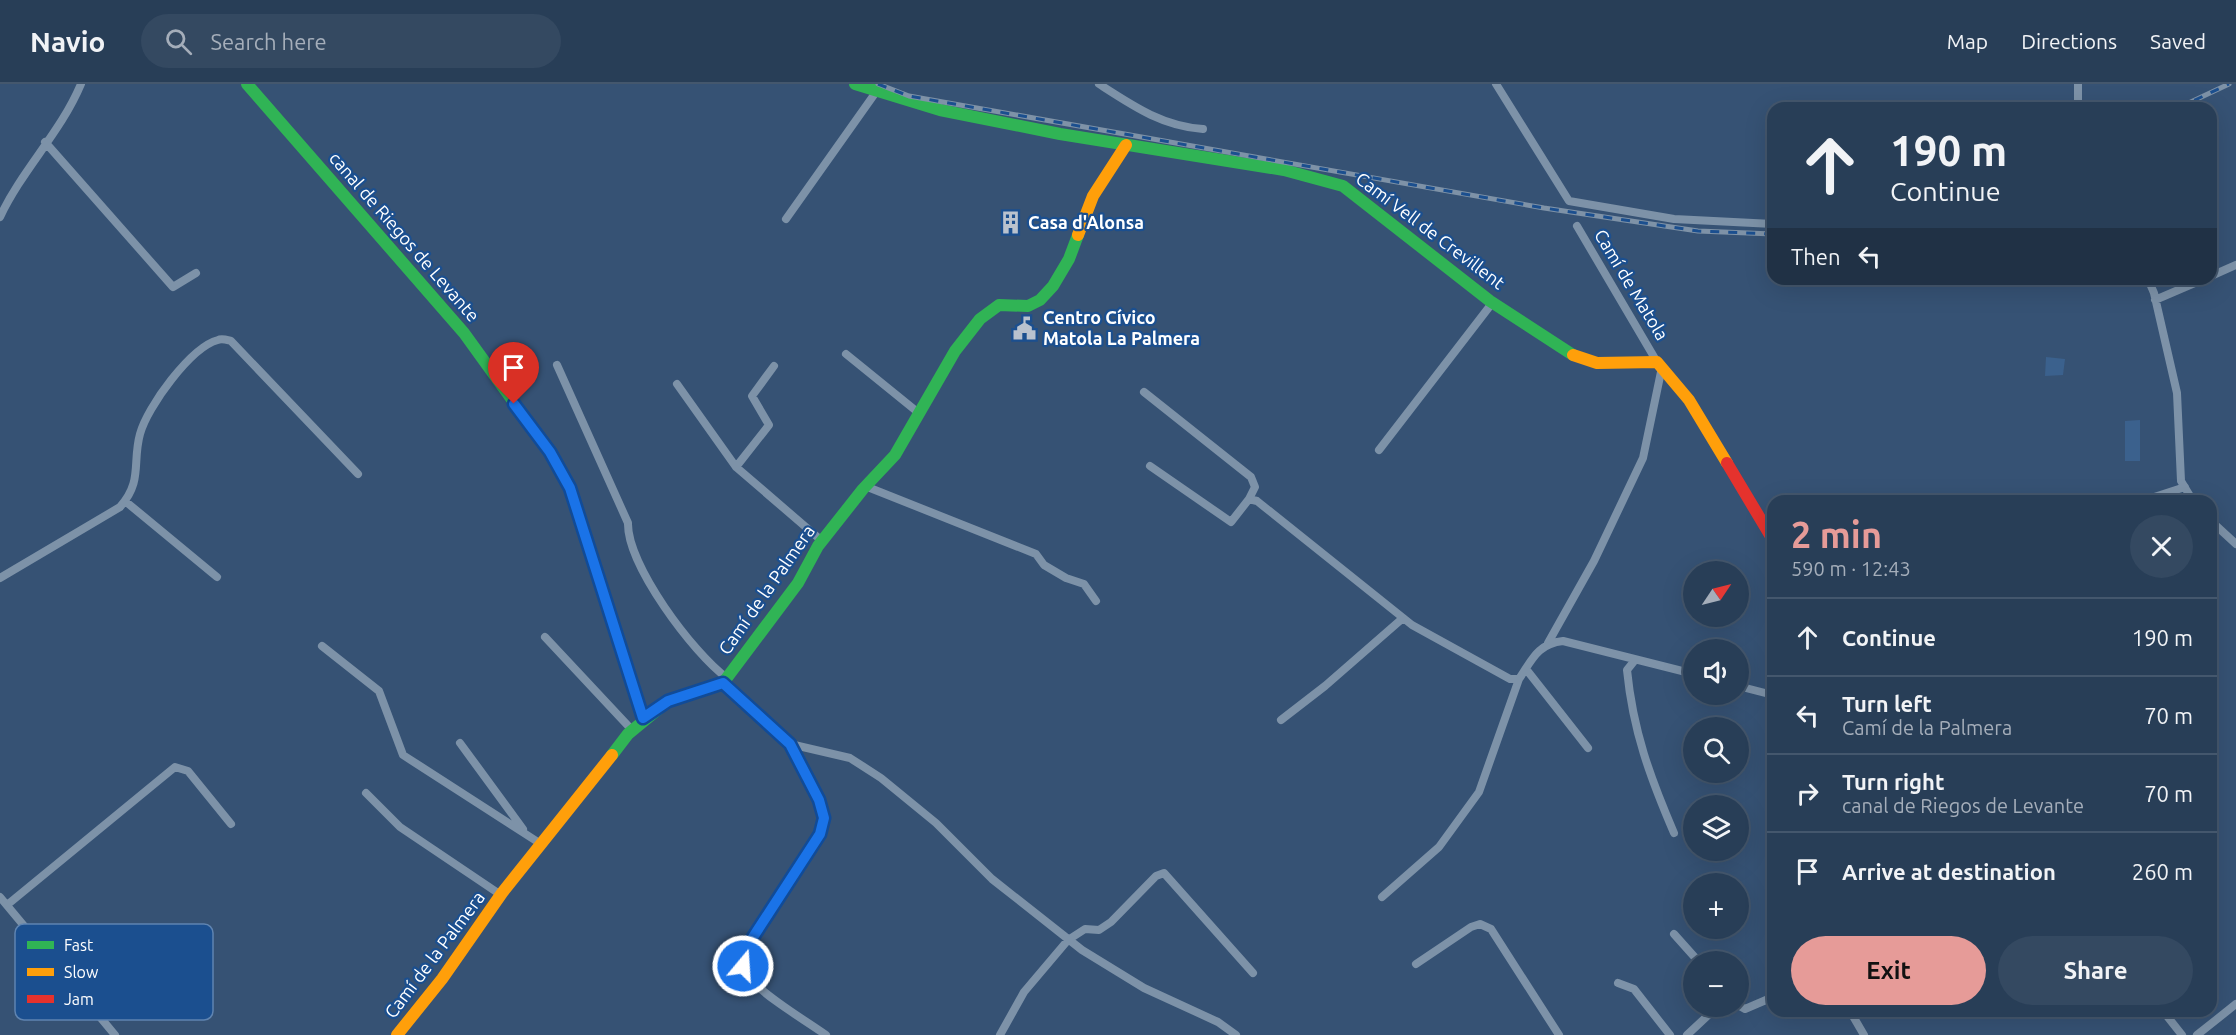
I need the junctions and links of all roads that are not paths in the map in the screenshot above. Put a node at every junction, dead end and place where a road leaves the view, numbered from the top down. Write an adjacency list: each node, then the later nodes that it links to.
1 (81, 84): 10 (street)
2 (247, 84): 58 (street, canal de Riegos de Levante)
3 (855, 84): 7 (street, Camí Vell de Crevillent)
4 (1099, 84): 9 (street)
5 (1496, 84): 14 (street)
6 (2078, 84): 8 (street)
7 (876, 92): 11 (street, Camí Vell de Crevillent); 13 (street)
8 (2078, 102)
9 (1203, 129)
10 (45, 142): 12 (street); 17 (street)
11 (1126, 145): 22 (street, Camí Vell de Crevillent); 29 (street, Camí de la Palmera)
12 (0, 217)
13 (786, 219)
14 (1767, 224)
15 (1577, 226): 24 (street, Camí de Matola)
16 (2236, 265): 18 (street)
17 (196, 273)
18 (2217, 273)
19 (2150, 285): 21 (street)
20 (2190, 285): 21 (street)
21 (2155, 300): 35 (street)
22 (1493, 302): 24 (street, Camí Vell de Crevillent); 30 (street)
23 (846, 354): 29 (street)
24 (1660, 364): 41 (street); 49 (street)
25 (557, 365): 55 (street)
26 (774, 366): 32 (street)
27 (677, 384): 32 (street)
28 (1144, 392): 38 (street)
29 (920, 414): 34 (street, Camí de la Palmera)
30 (1379, 450)
31 (1150, 466): 38 (street)
32 (736, 467): 42 (street)
33 (358, 474): 39 (street)
34 (866, 486): 42 (street, Camí de la Palmera); 46 (street)
35 (2185, 487): 36 (street); 37 (street)
36 (2160, 495)
37 (2190, 495)
38 (1249, 500): 47 (street)
39 (125, 501): 44 (street); 45 (street)
40 (2217, 527): 43 (street)
41 (1767, 530)
42 (822, 541): 55 (street, Camí de la Palmera)
43 (2236, 544)
44 (217, 577)
45 (0, 578)
46 (1096, 601)
47 (1403, 618): 54 (street); 59 (street)
48 (545, 637): 60 (street)
49 (1548, 643): 51 (street); 52 (street)
50 (322, 646): 67 (street)
51 (1635, 660): 53 (street); 66 (street)
52 (1526, 669): 54 (street); 63 (street)
53 (1683, 672)
54 (1519, 679): 71 (street)
55 (725, 681): 58 (street, Camí de la Palmera); 62 (street)
56 (1749, 689): 57 (street)
57 (1767, 693)
58 (643, 718): 60 (street, Camí de la Palmera)
59 (1281, 720)
60 (632, 730): 68 (street, Camí de la Palmera)
61 (460, 743): 67 (street)
62 (790, 744): 75 (street); 89 (street)
63 (1588, 748)
64 (366, 792): 69 (street)
65 (231, 824): 72 (street)
66 (1674, 833)
67 (526, 835): 68 (street)
68 (541, 844): 69 (street, Camí de la Palmera)
69 (501, 895): 88 (street, Camí de la Palmera)
70 (0, 897): 72 (street)
71 (1382, 897)
72 (7, 905): 73 (street)
73 (23, 924)
74 (1674, 934): 76 (street)
75 (1068, 940): 78 (street); 90 (street); 91 (street)
76 (1689, 951)
77 (1416, 964): 92 (street)
78 (1253, 973)
79 (1618, 983): 93 (street)
80 (1767, 1000): 82 (street)
81 (2236, 1004): 97 (street)
82 (1749, 1007)
83 (1706, 1017): 94 (street)
84 (1854, 1017): 95 (street)
85 (2168, 1017): 96 (street)
86 (103, 1020): 87 (street)
87 (115, 1035)
88 (397, 1035)
89 (826, 1035)
90 (1000, 1035)
91 (1236, 1035)
92 (1559, 1035)
93 (1670, 1035)
94 (1687, 1035)
95 (1864, 1035)
96 (2182, 1035)
97 (2197, 1035)

